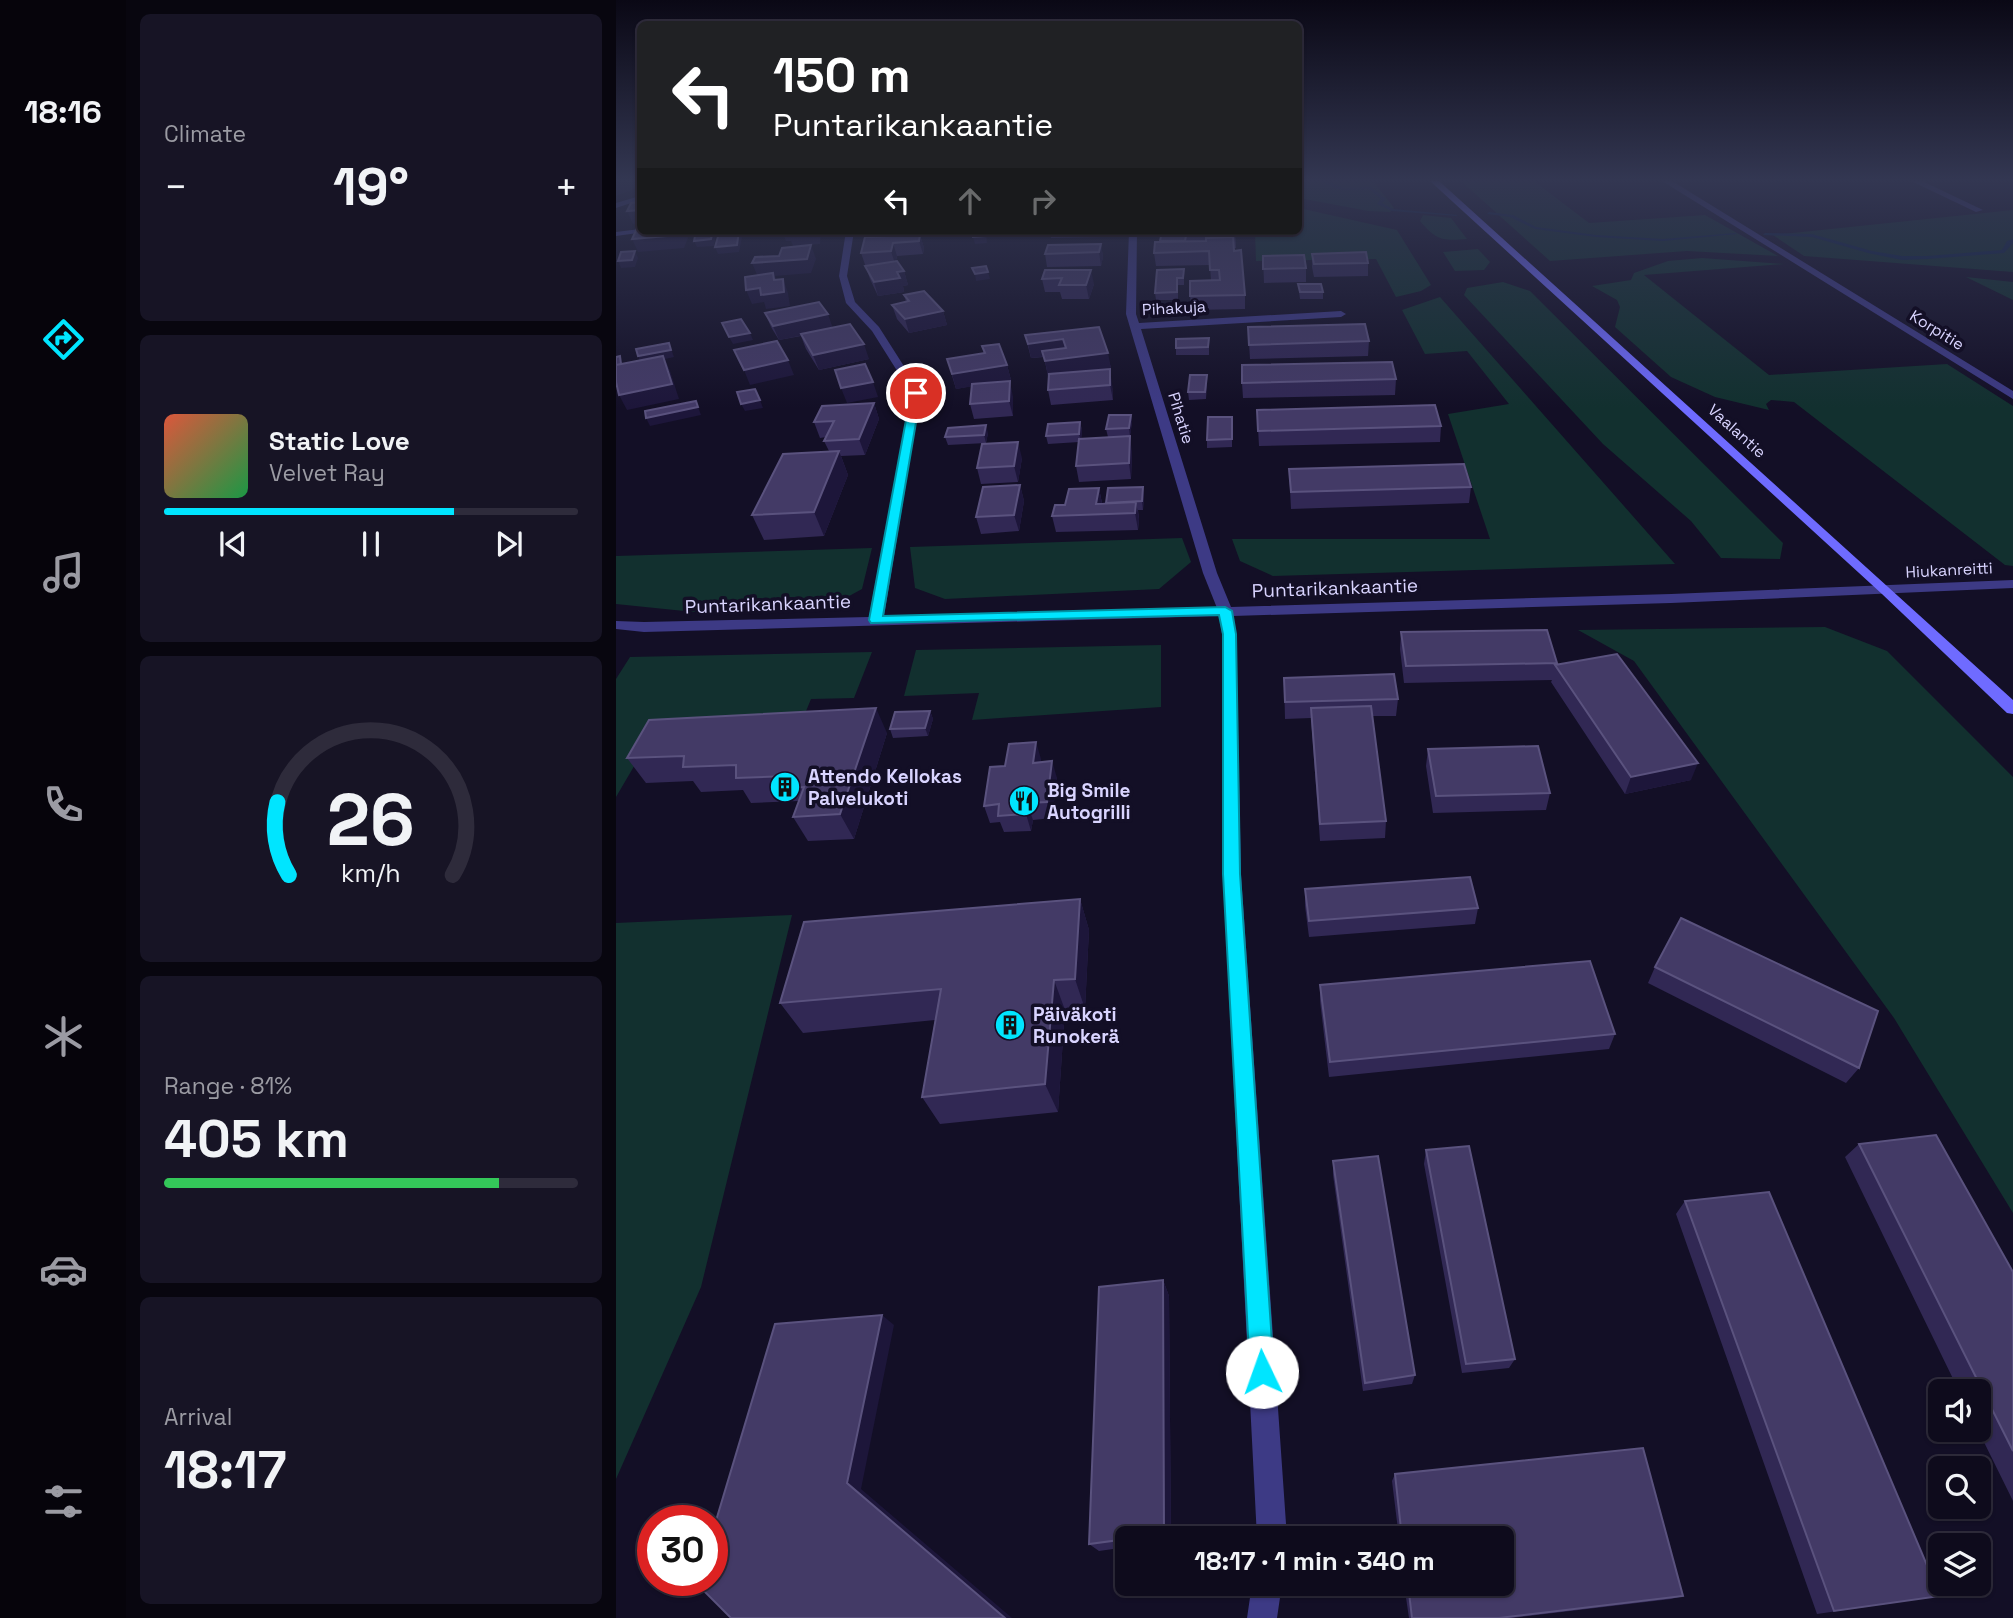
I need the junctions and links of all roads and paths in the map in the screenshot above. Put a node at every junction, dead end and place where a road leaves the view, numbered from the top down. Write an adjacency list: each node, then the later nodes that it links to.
1 (846, 257): 11 (street)
2 (1132, 257): 6 (street, Pihatie)
3 (1517, 257): 9 (street, Vaalantie)
4 (1788, 257): 7 (street, Korpitie)
5 (1341, 314): 6 (street, Pihakuja)
6 (1134, 326): 10 (street, Pihatie)
7 (2013, 396)
8 (2013, 584): 9 (street, Hiukanreitti)
9 (1887, 591): 10 (street, Puntarikankaantie); 13 (street, Vaalantie)
10 (1225, 611): 11 (street, Puntarikankaantie); 14 (street, Pihatie)
11 (876, 620): 12 (street, Puntarikankaantie)
12 (616, 625)
13 (2013, 709)
14 (1271, 1526)
15 (1265, 1596): 16 (street)
16 (1262, 1618)

